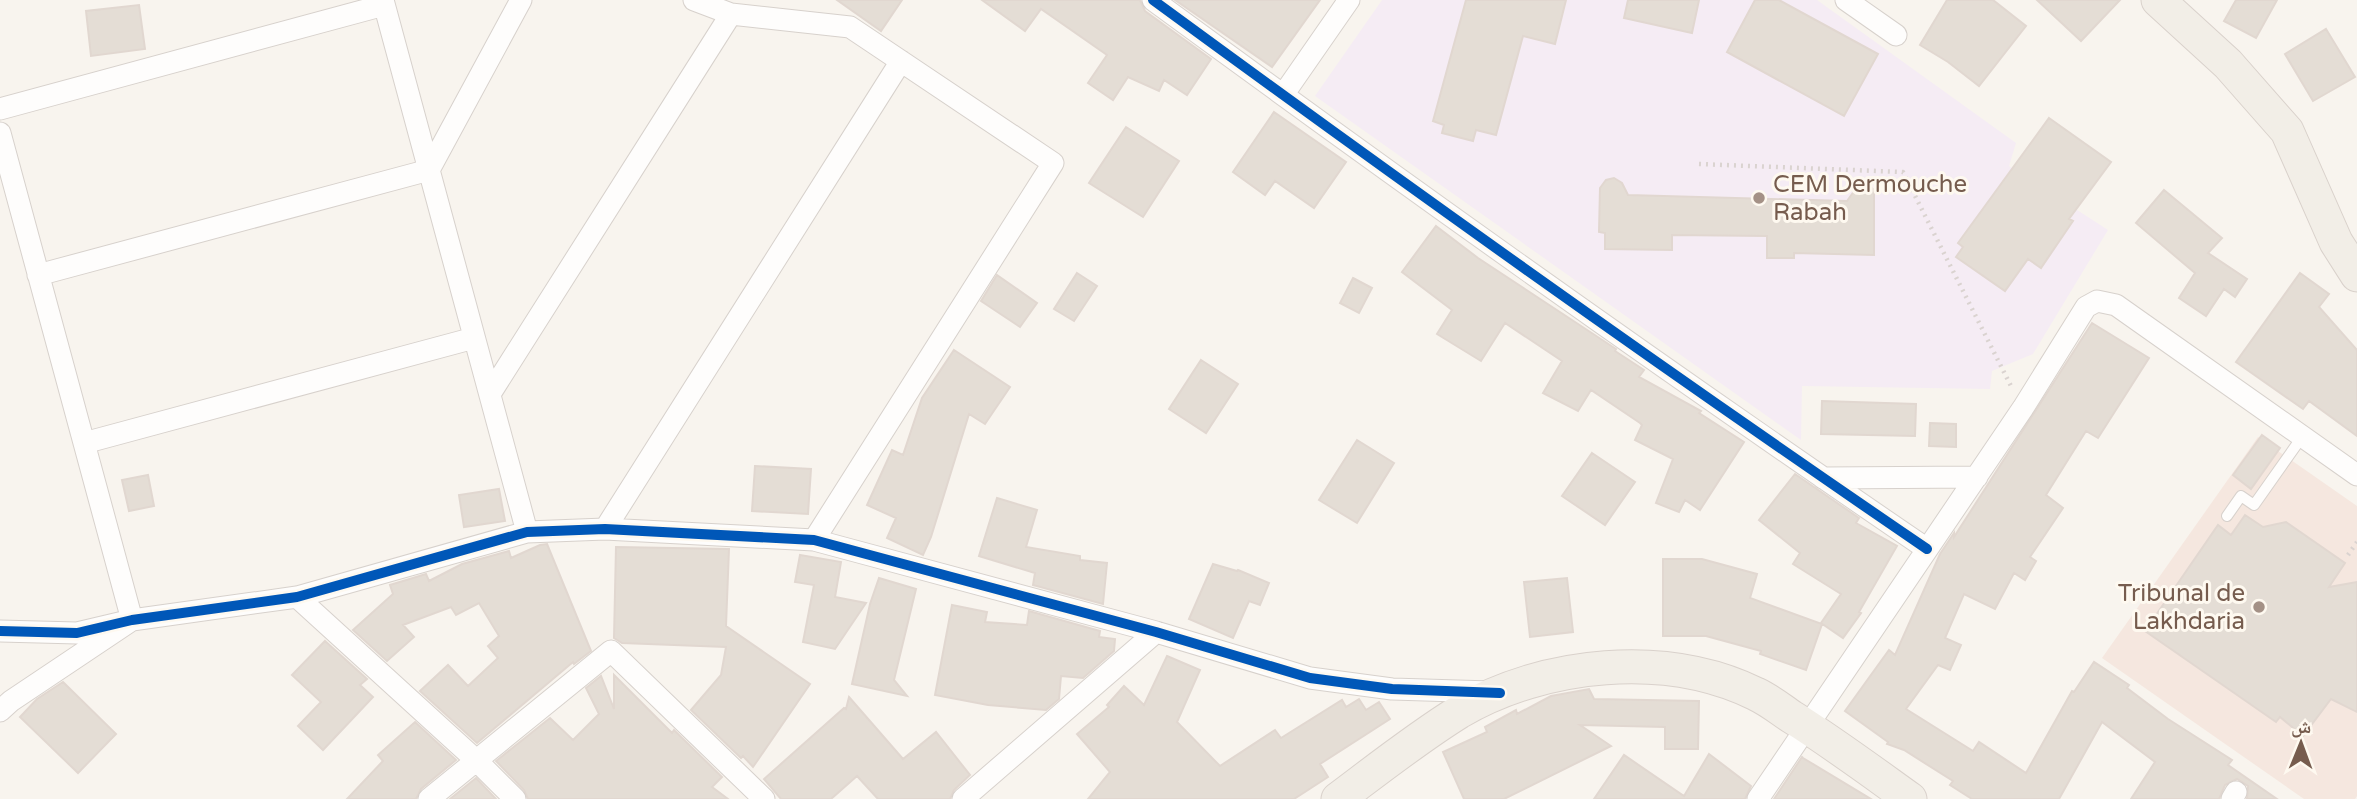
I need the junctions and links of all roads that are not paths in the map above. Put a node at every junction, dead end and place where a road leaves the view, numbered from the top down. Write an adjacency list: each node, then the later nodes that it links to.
1 (521, 0): 14 (street)
2 (694, 0): 8 (street)
3 (1153, 0): 11 (street)
4 (1349, 0): 11 (street)
5 (1846, 0): 9 (street)
6 (2158, 0): 16 (main road)
7 (383, 3): 12 (street); 14 (street)
8 (732, 14): 10 (street); 18 (street)
9 (1896, 35)
10 (901, 61): 25 (street); 27 (street)
11 (1283, 95): 23 (street)
12 (0, 109)
13 (0, 133): 15 (street)
14 (429, 170): 15 (street); 17 (street)
15 (38, 275): 20 (street)
16 (2357, 275)
17 (474, 338): 18 (street); 20 (street)
18 (490, 394): 26 (street)
19 (2302, 437): 21 (street); 22 (street); 24 (lane)
20 (84, 443): 30 (street)
21 (2357, 475)
22 (1977, 477): 23 (street); 28 (street)
23 (1823, 478): 28 (street)
24 (2227, 516)
25 (605, 529): 26 (street); 27 (street)
26 (527, 532): 29 (street)
27 (814, 540): 32 (street)
28 (1927, 549): 35 (street)
29 (297, 597): 30 (street); 36 (street)
30 (132, 620): 31 (street); 34 (street)
31 (0, 631)
32 (1156, 632): 33 (street); 40 (street)
33 (1500, 693): 35 (main road); 41 (main road)
34 (4, 706)
35 (1808, 727): 42 (street); 43 (main road)
36 (477, 761): 37 (street); 38 (street); 39 (street)
37 (429, 799)
38 (515, 799)
39 (764, 799)
40 (963, 799)
41 (1338, 799)
42 (1758, 799)
43 (1910, 799)

